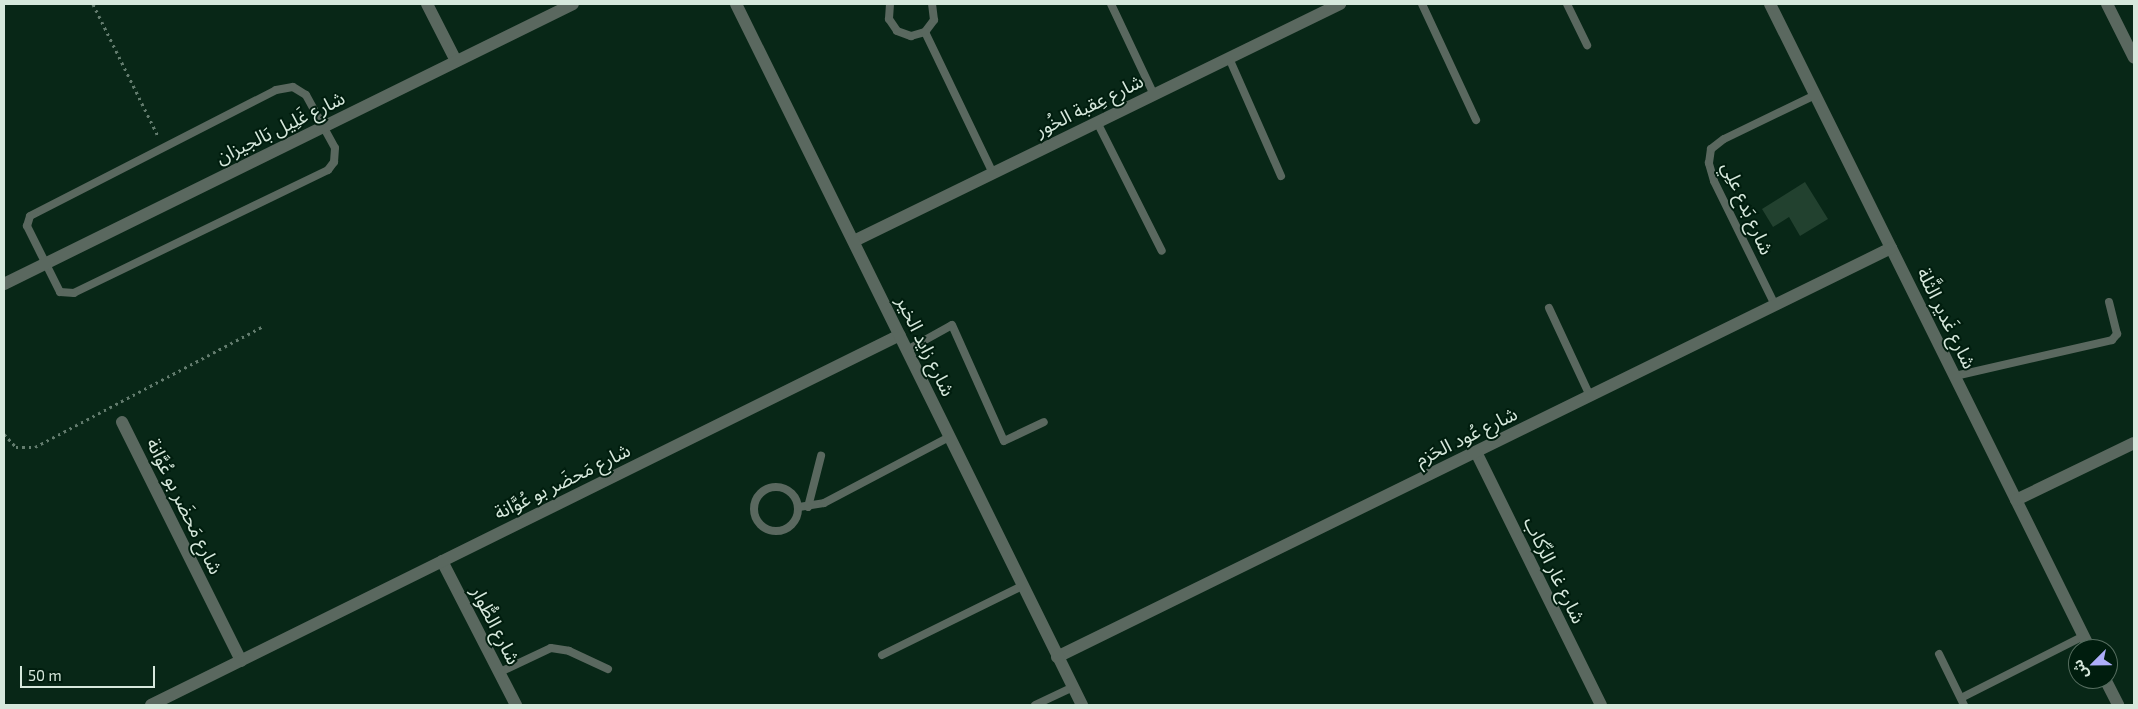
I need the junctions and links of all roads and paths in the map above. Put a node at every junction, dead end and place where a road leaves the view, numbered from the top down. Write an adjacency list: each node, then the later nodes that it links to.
1 (92, 4): 23 (path)
2 (427, 4): 17 (street)
3 (573, 4): 17 (street, شارع غَلِيل بَالجيزان)
4 (736, 4): 26 (street, شارع زايد الخير)
5 (890, 4): 13 (lane)
6 (932, 4): 13 (lane)
7 (1111, 4): 18 (lane)
8 (1340, 4): 15 (street, شارع عِقبة الخُور)
9 (1422, 4): 20 (lane)
10 (1567, 4): 14 (lane)
11 (1770, 4): 19 (street, شارع غَدير الثَّلة)
12 (2107, 4): 16 (street)
13 (925, 32): 24 (lane)
14 (1587, 45)
15 (1229, 58): 18 (street, شارع عِقبة الخُور); 25 (lane)
16 (2134, 58)
17 (456, 62): 22 (street, شارع غَلِيل بَالجيزان)
18 (1154, 95): 21 (street, شارع عِقبة الخُور)
19 (1815, 95): 27 (street, شارع غَدير الثَّلة); 32 (lane, شارع بَدع علِي)
20 (1476, 120)
21 (1097, 122): 24 (street, شارع عِقبة الخُور); 28 (lane)
22 (325, 126): 23 (lane); 29 (street, شارع غَلِيل بَالجيزان); 29 (lane)
23 (164, 148): 29 (lane)
24 (994, 173): 26 (street, شارع عِقبة الخُور)
25 (1281, 176)
26 (854, 241): 35 (street, شارع زايد الخير)
27 (1891, 248): 32 (street, شارع عُود الحَزم); 37 (street, شارع غَدير الثَّلة)
28 (1162, 251)
29 (45, 264): 30 (street, شارع غَلِيل بَالجيزان)
30 (4, 284)
31 (2109, 302): 37 (lane)
32 (1775, 305): 38 (street, شارع عُود الحَزم)
33 (1549, 308): 38 (lane)
34 (262, 327): 41 (path)
35 (900, 335): 36 (street, شارع زايد الخير); 49 (street, شارع مَحضَر بو عُوَّانة)
36 (907, 350): 40 (lane); 42 (street, شارع زايد الخير)
37 (1954, 376): 46 (street, شارع غَدير الثَّلة)
38 (1590, 396): 44 (street, شارع عُود الحَزم)
39 (122, 422): 56 (street, شارع مَحضَر بو عُوَّانة)
40 (1044, 422)
41 (4, 434)
42 (949, 437): 48 (lane); 50 (street, شارع زايد الخير)
43 (2134, 443): 46 (street)
44 (1476, 452): 55 (street, شارع عُود الحَزم); 66 (street, شارع غار الرِّكاب)
45 (821, 456): 48 (lane)
46 (2016, 500): 51 (street, شارع غَدير الثَّلة)
47 (798, 507): 47 (lane); 48 (lane)
48 (808, 507)
49 (442, 561): 56 (street, شارع مَحضَر بو عُوَّانة); 58 (street, شارع الطُّوار)
50 (1022, 586): 54 (lane); 55 (street, شارع زايد الخير)
51 (2084, 636): 52 (street, شارع غَدير الثَّلة); 61 (lane)
52 (2085, 639)
53 (1939, 654): 61 (lane)
54 (882, 655)
55 (1057, 656): 59 (street, شارع زايد الخير)
56 (241, 661): 62 (street, شارع مَحضَر بو عُوَّانة)
57 (608, 669): 58 (lane)
58 (500, 672): 63 (street, شارع الطُّوار)
59 (1073, 687): 64 (lane); 65 (street, شارع زايد الخير)
60 (2110, 689): 67 (street)
61 (1962, 702)
62 (151, 705)
63 (516, 705)
64 (1035, 705)
65 (1082, 705)
66 (1601, 705)
67 (2118, 705)

